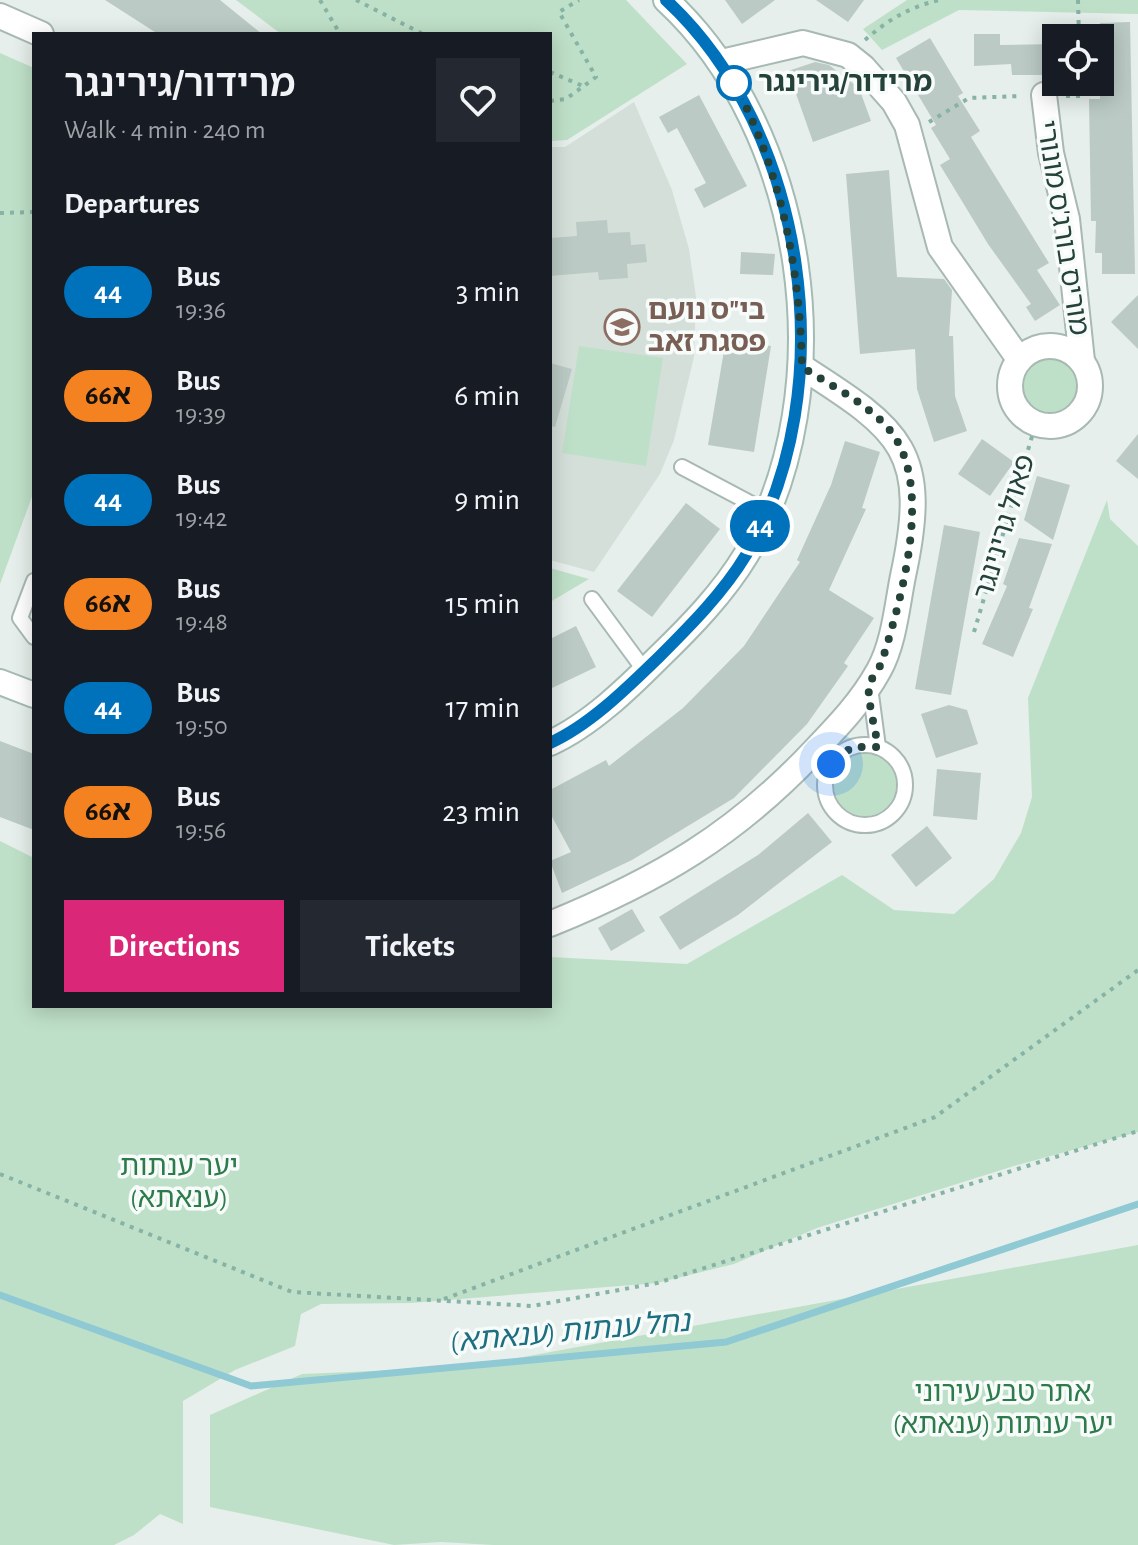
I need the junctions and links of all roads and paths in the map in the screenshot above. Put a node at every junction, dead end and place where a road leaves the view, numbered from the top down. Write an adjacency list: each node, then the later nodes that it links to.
1 (320, 0): 12 (path)
2 (356, 0): 13 (path)
3 (579, 0): 17 (path)
4 (666, 0): 15 (street)
5 (914, 0): 8 (path)
6 (939, 0): 8 (path)
7 (1078, 0): 10 (path)
8 (919, 5): 14 (path)
9 (0, 16): 11 (street)
10 (1079, 24)
11 (36, 32)
12 (339, 32)
13 (419, 32)
14 (848, 55): 15 (street); 21 (street)
15 (722, 62): 26 (street)
16 (552, 73): 17 (path)
17 (583, 86): 20 (path)
18 (1042, 95): 21 (path)
19 (1044, 96): 25 (street, מוריס בורג'ס מונורי)
20 (552, 101)
21 (910, 134): 24 (street)
22 (32, 212): 23 (path)
23 (0, 213)
24 (1019, 359): 25 (street); 27 (street, פאול גרינינגר)
25 (1082, 361): 27 (street, פאול גרינינגר)
26 (802, 367): 29 (street); 36 (street)
27 (1036, 423): 32 (path, פאול גרינינגר)
28 (682, 467): 29 (lane)
29 (767, 512): 34 (street)
30 (32, 586): 33 (lane)
31 (592, 599): 34 (lane)
32 (974, 632)
33 (32, 634)
34 (645, 671): 38 (street)
35 (0, 682): 37 (street)
36 (869, 685): 39 (lane); 40 (street)
37 (32, 692)
38 (552, 742)
39 (878, 747): 39 (lane)
40 (552, 923)
41 (1138, 970): 44 (path)
42 (1138, 1131): 44 (path)
43 (0, 1174): 44 (path)
44 (440, 1300)

